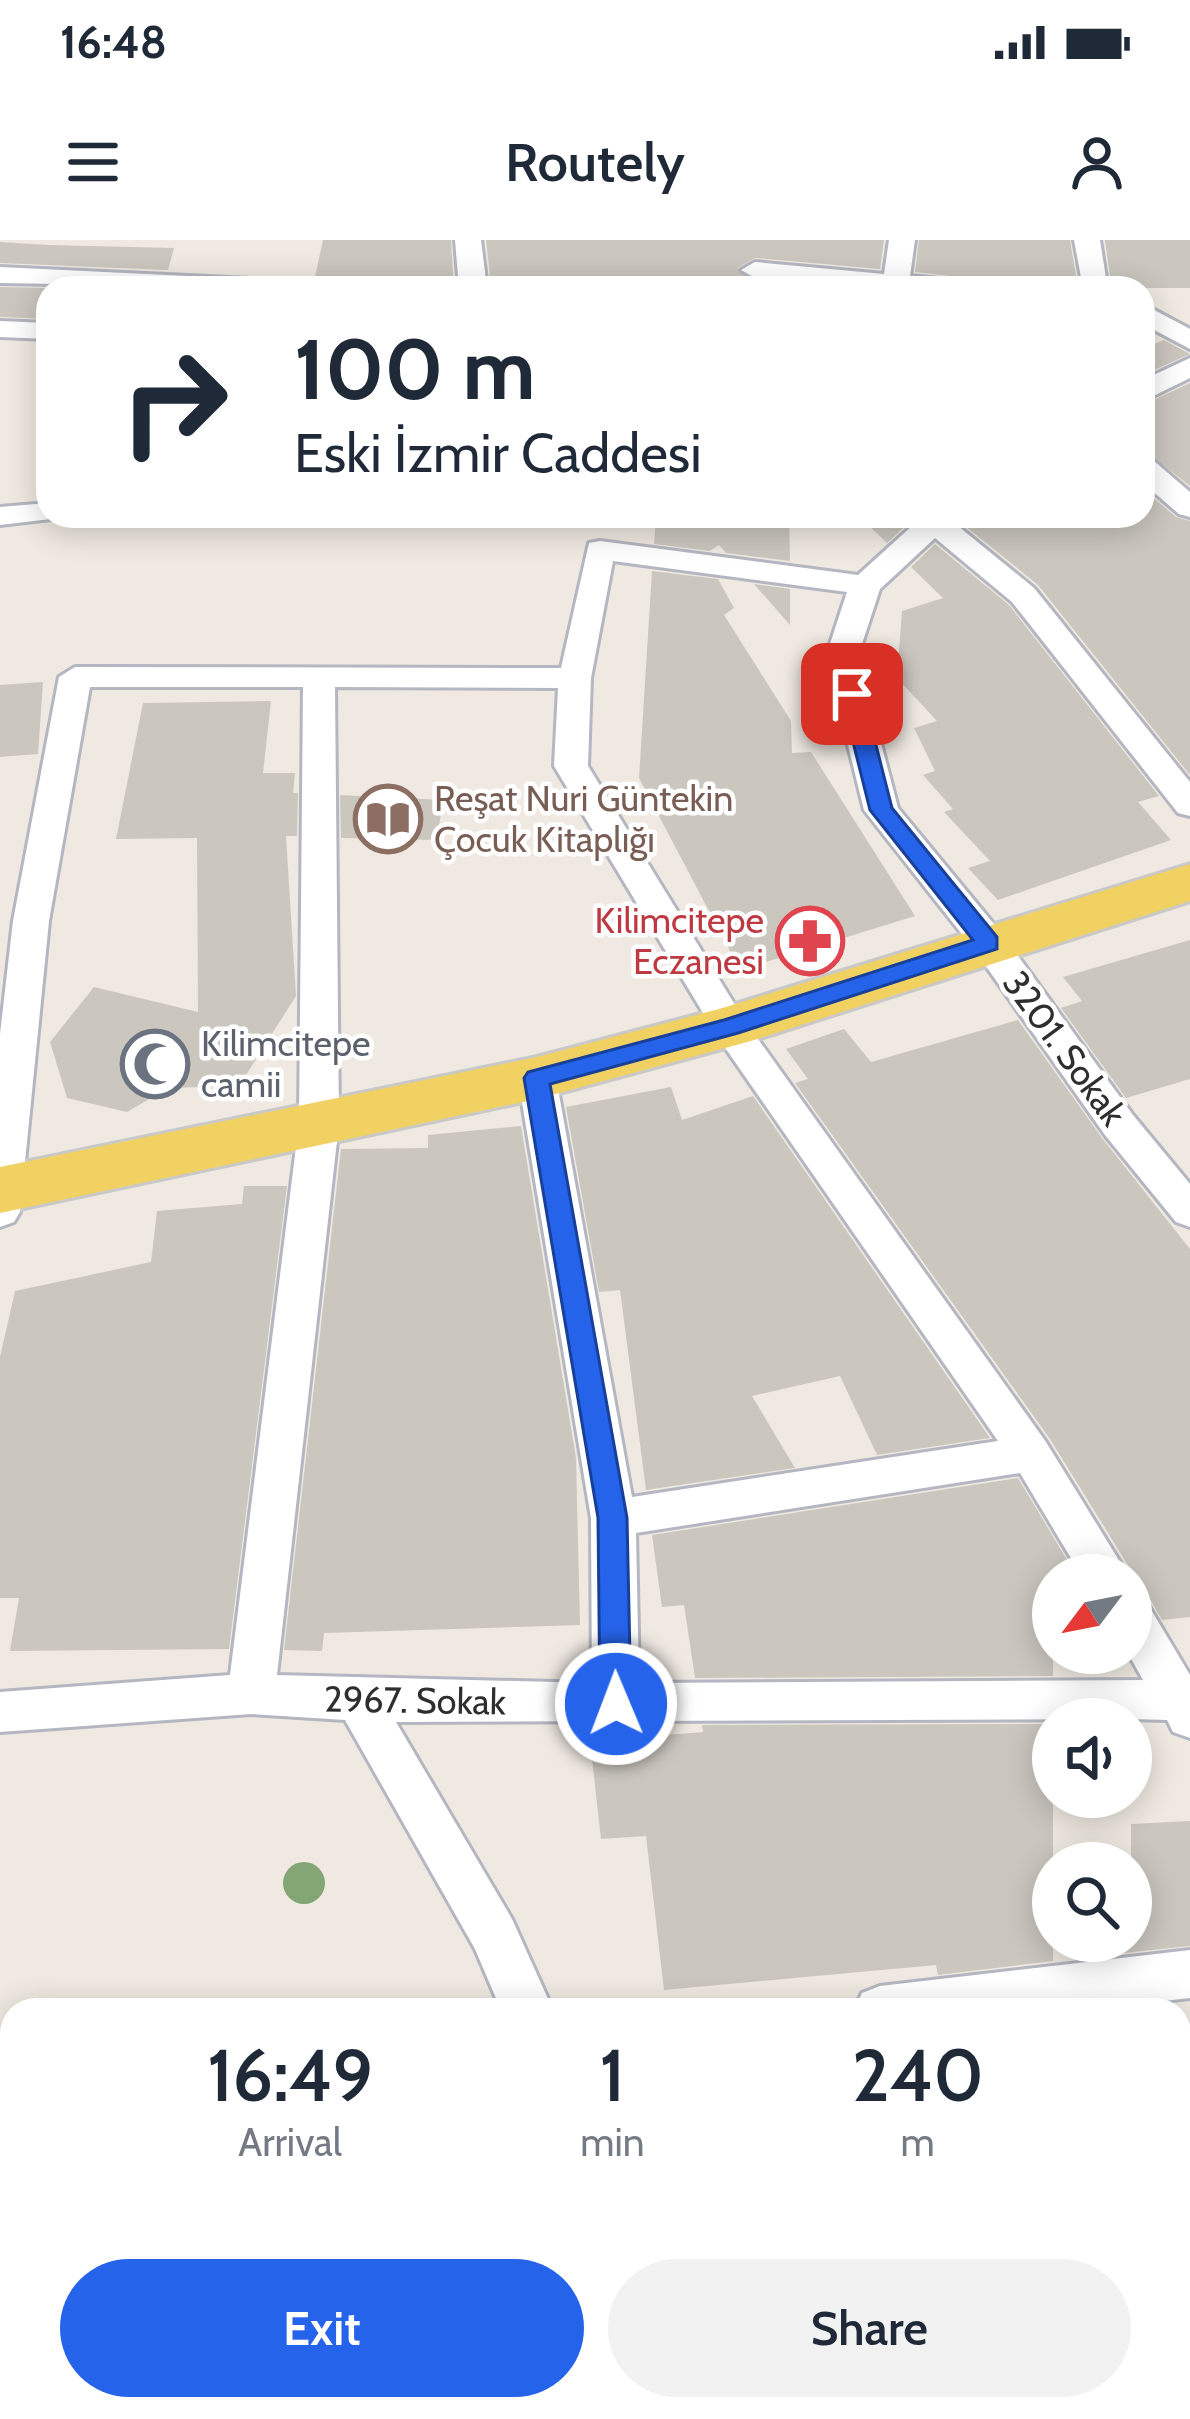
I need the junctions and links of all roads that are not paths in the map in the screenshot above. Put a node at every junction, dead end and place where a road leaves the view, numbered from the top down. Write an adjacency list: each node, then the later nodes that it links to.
1 (468, 240): 6 (street)
2 (902, 240): 8 (street)
3 (1087, 240): 9 (street)
4 (755, 270): 7 (street)
5 (0, 275): 10 (street)
6 (472, 276)
7 (811, 276)
8 (880, 276)
9 (1092, 276)
10 (36, 277)
11 (1155, 319): 14 (street)
12 (0, 329): 13 (street)
13 (36, 330)
14 (1190, 340)
15 (1190, 367): 16 (street)
16 (1155, 386)
17 (1155, 477): 18 (street)
18 (1190, 508)
19 (36, 513): 20 (street)
20 (0, 516)
21 (928, 528): 23 (street, 3201. Sokak)
22 (948, 528): 26 (street)
23 (865, 585): 24 (street); 28 (street, 3201. Sokak)
24 (575, 678): 25 (street); 29 (street)
25 (320, 679): 31 (street); 32 (street)
26 (1190, 805)
27 (1190, 882): 28 (main road)
28 (989, 943): 29 (main road); 33 (street, 3201. Sokak)
29 (730, 1028): 30 (main road); 34 (street)
30 (536, 1078): 31 (main road); 35 (street)
31 (319, 1123): 32 (main road); 38 (street)
32 (1, 1195)
33 (1190, 1212)
34 (1031, 1454): 35 (street); 36 (street)
35 (613, 1518): 40 (street)
36 (1093, 1554)
37 (1152, 1649): 41 (street)
38 (251, 1694): 39 (street, 2967. Sokak); 42 (street, 2967. Sokak)
39 (359, 1701): 40 (street, 2967. Sokak); 44 (street)
40 (616, 1704): 41 (street, 2967. Sokak)
41 (1188, 1706)
42 (0, 1712)
43 (1190, 1974): 45 (street)
44 (522, 1998)
45 (983, 1998)

